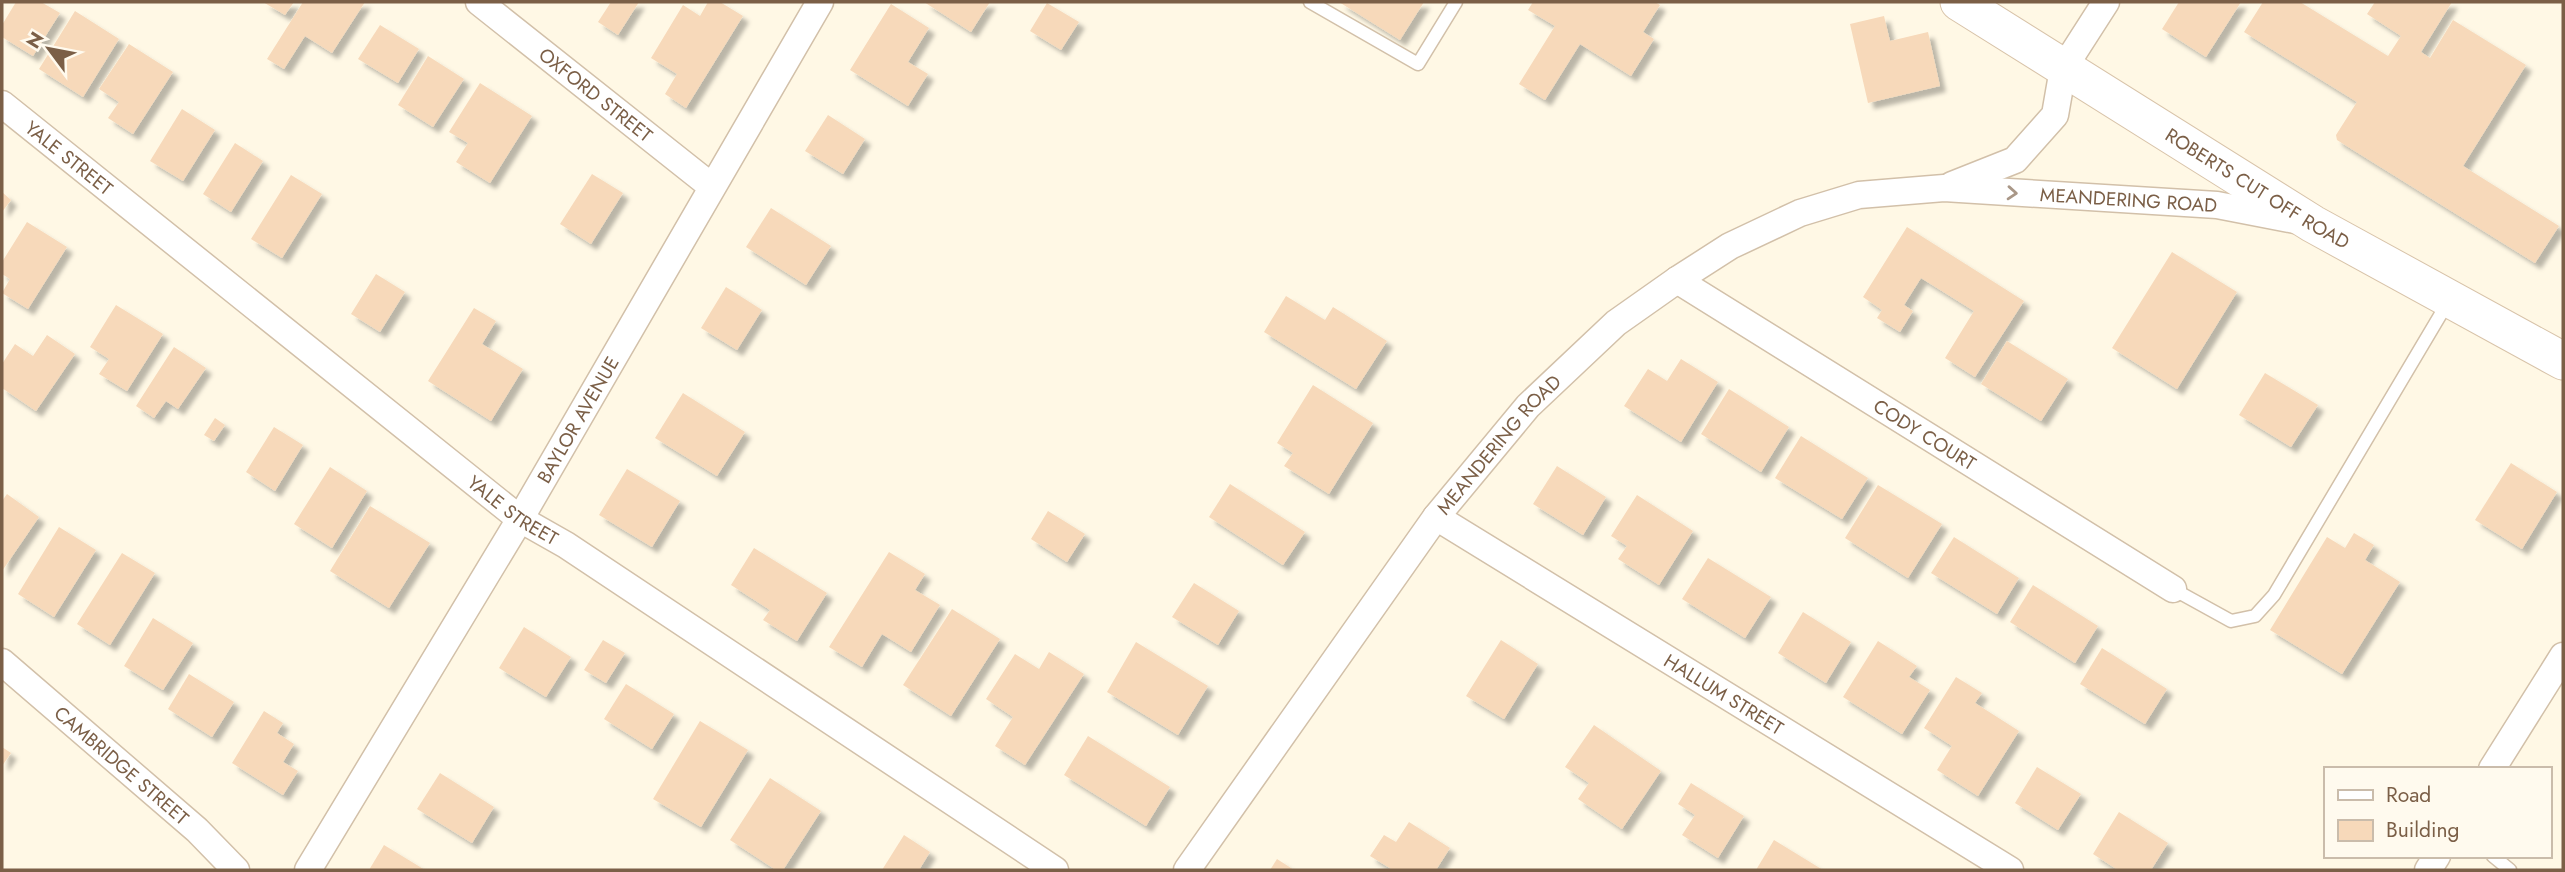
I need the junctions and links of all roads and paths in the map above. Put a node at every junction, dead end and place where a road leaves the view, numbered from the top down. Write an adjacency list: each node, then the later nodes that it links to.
1 (479, 2): 9 (street, OXFORD STREET)
2 (820, 2): 9 (street, BAYLOR AVENUE)
3 (1310, 2): 4 (lane)
4 (1456, 2)
5 (1959, 2): 7 (street, ROBERTS CUT OFF ROAD)
6 (2106, 2): 7 (street)
7 (2063, 69): 10 (street, MEANDERING ROAD); 11 (street, ROBERTS CUT OFF ROAD)
8 (2, 104): 16 (street, YALE STREET)
9 (711, 186): 16 (street, BAYLOR AVENUE)
10 (1944, 188): 11 (street, MEANDERING ROAD, one-way to 11); 12 (street, MEANDERING ROAD)
11 (2313, 224): 13 (street, ROBERTS CUT OFF ROAD)
12 (1677, 280): 15 (street, MEANDERING ROAD); 17 (street, CODY COURT)
13 (2449, 299): 14 (street, ROBERTS CUT OFF ROAD); 17 (lane)
14 (2563, 361)
15 (1436, 517): 25 (street, MEANDERING ROAD); 26 (street, HALLUM STREET)
16 (520, 519): 23 (street, BAYLOR AVENUE); 24 (street, YALE STREET)
17 (2173, 589)
18 (2563, 656): 20 (street)
19 (2, 662): 22 (street, CAMBRIDGE STREET)
20 (2493, 767)
21 (2495, 858): 27 (lane)
22 (236, 870)
23 (308, 870)
24 (1055, 870)
25 (1187, 870)
26 (2010, 870)
27 (2510, 870)

